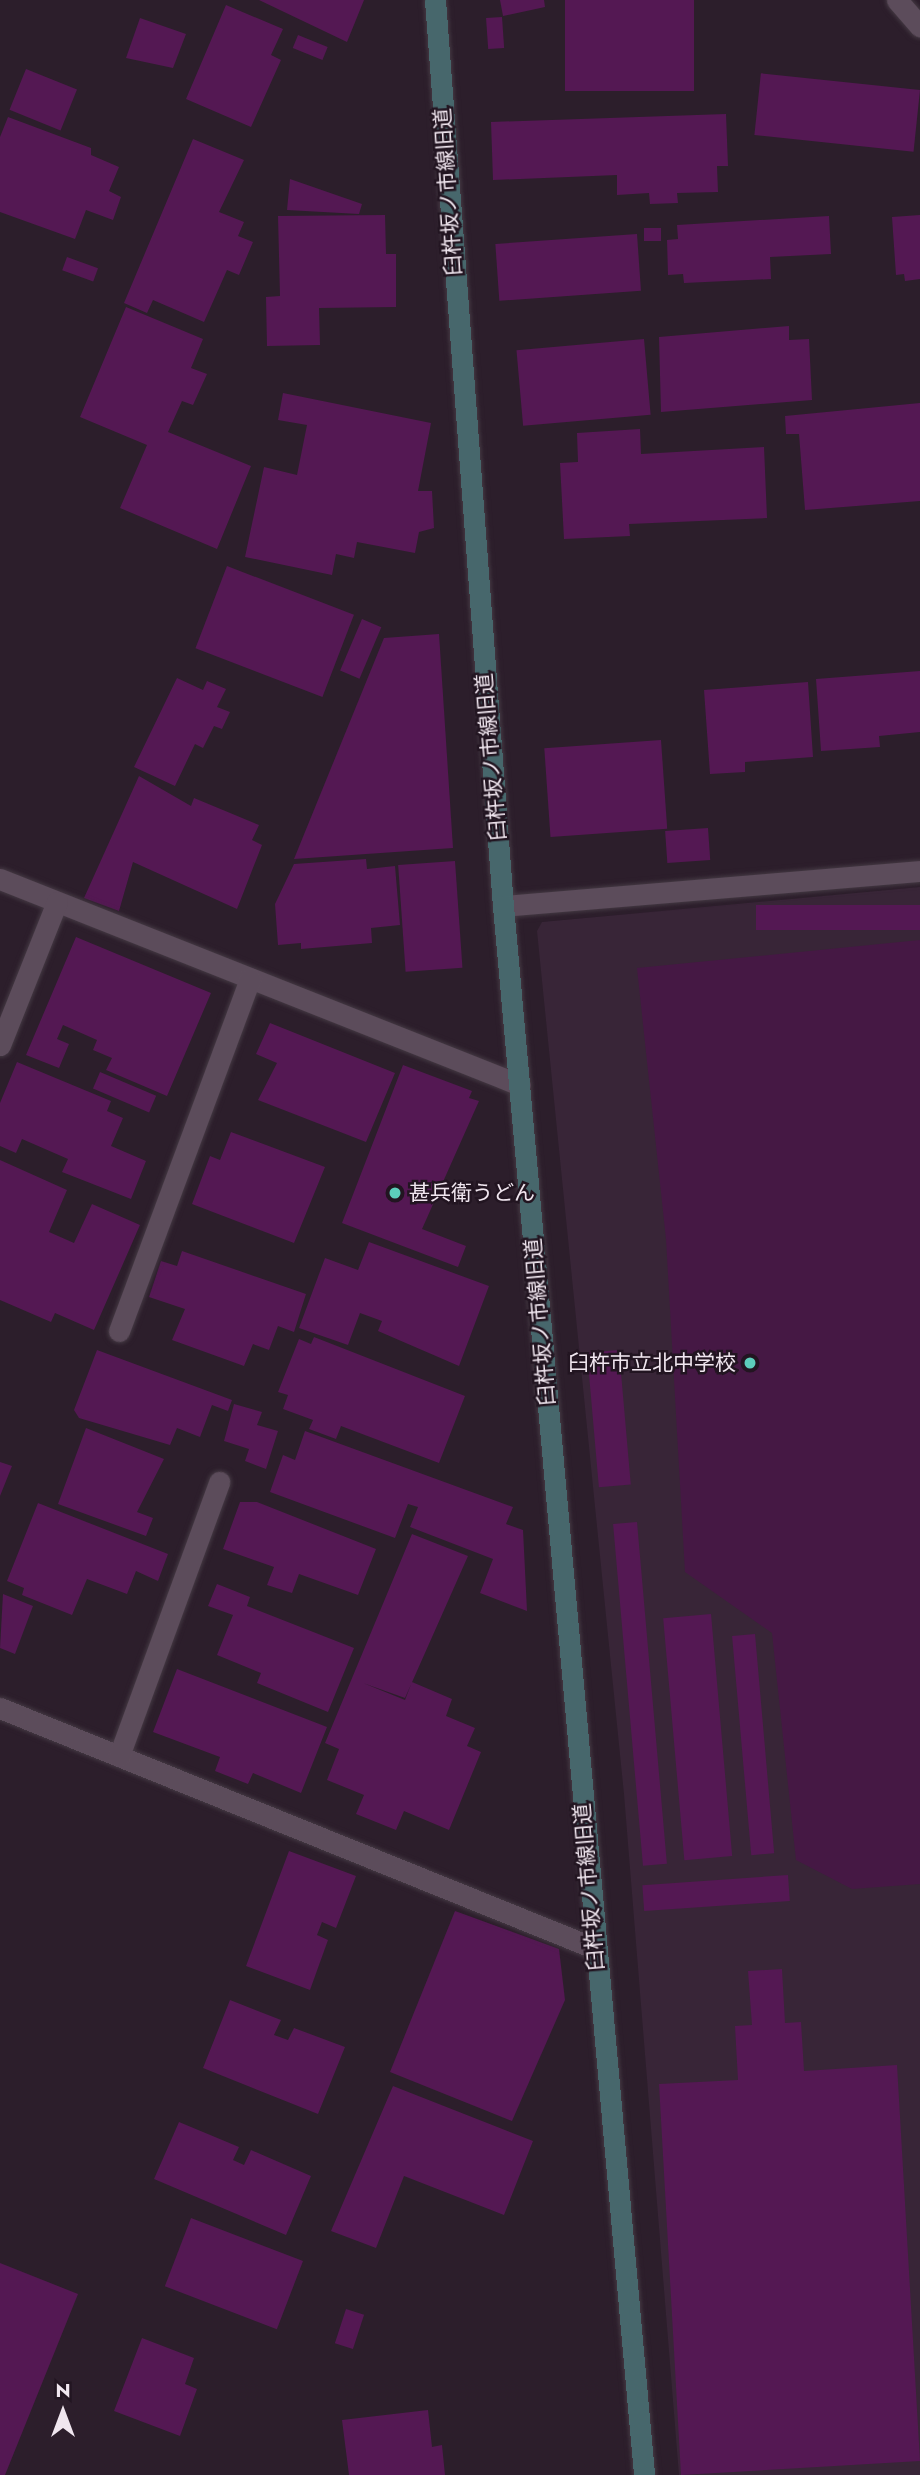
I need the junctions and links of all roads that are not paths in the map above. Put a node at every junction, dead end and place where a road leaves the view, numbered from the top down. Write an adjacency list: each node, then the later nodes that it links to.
1 (435, 0): 7 (street, 臼杵坂ノ市線旧道)
2 (897, 0): 3 (street)
3 (920, 26)
4 (920, 871): 7 (street)
5 (0, 879): 6 (street)
6 (57, 902): 8 (street); 9 (street)
7 (503, 906): 10 (street, 臼杵坂ノ市線旧道)
8 (250, 979): 10 (street); 11 (street)
9 (0, 1045)
10 (520, 1085): 15 (street, 臼杵坂ノ市線旧道)
11 (119, 1331)
12 (219, 1482): 14 (street)
13 (0, 1708): 14 (street)
14 (120, 1756): 15 (street)
15 (594, 1948): 16 (street, 臼杵坂ノ市線旧道)
16 (645, 2475)

